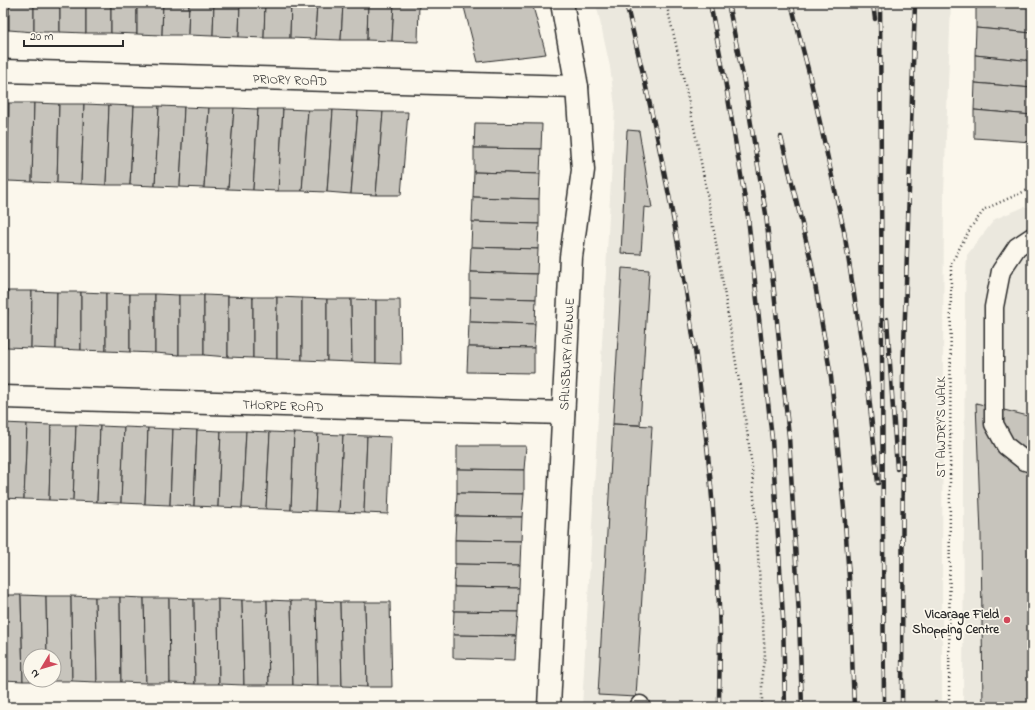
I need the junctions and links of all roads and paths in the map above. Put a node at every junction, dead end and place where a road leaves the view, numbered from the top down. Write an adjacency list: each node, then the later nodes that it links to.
1 (562, 3): 4 (street, SALISBURY AVENUE)
2 (666, 3): 11 (path)
3 (3, 71): 4 (street, PRIORY ROAD)
4 (577, 87): 8 (street, SALISBURY AVENUE)
5 (1032, 188): 12 (path, ST AWDRY'S WALK)
6 (1032, 237): 9 (lane)
7 (3, 397): 8 (street, THORPE ROAD)
8 (563, 413): 10 (street, SALISBURY AVENUE)
9 (1032, 463)
10 (549, 707)
11 (762, 707)
12 (949, 707)

